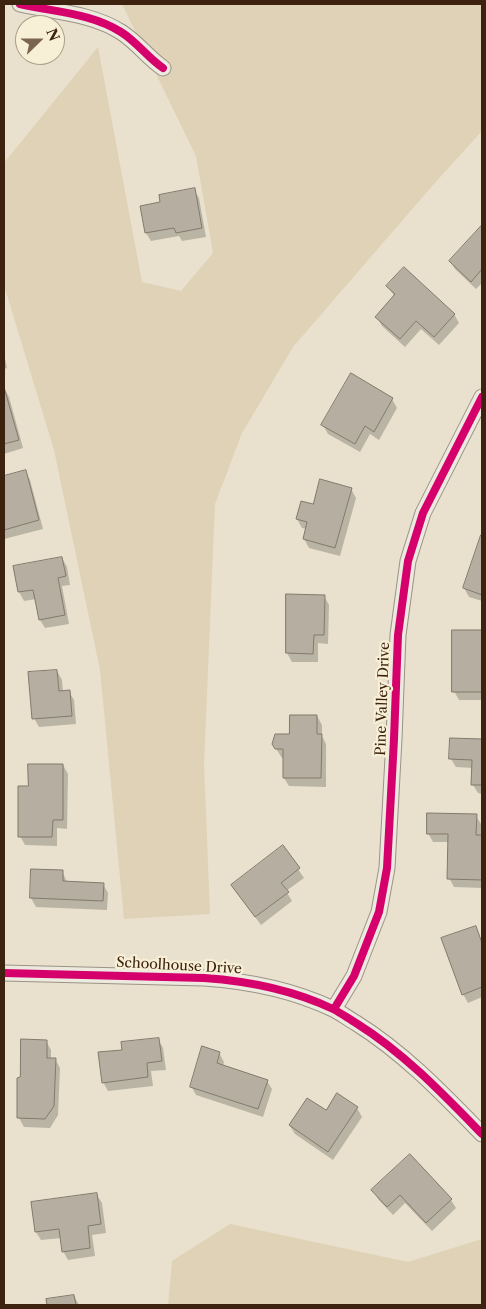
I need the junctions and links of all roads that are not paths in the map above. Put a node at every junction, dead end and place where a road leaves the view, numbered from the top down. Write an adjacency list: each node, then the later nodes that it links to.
1 (20, 4): 2 (street)
2 (163, 68)
3 (482, 396): 5 (street, Pine Valley Drive)
4 (4, 973): 5 (street, Schoolhouse Drive)
5 (334, 1009): 6 (street, Schoolhouse Drive)
6 (482, 1134)

